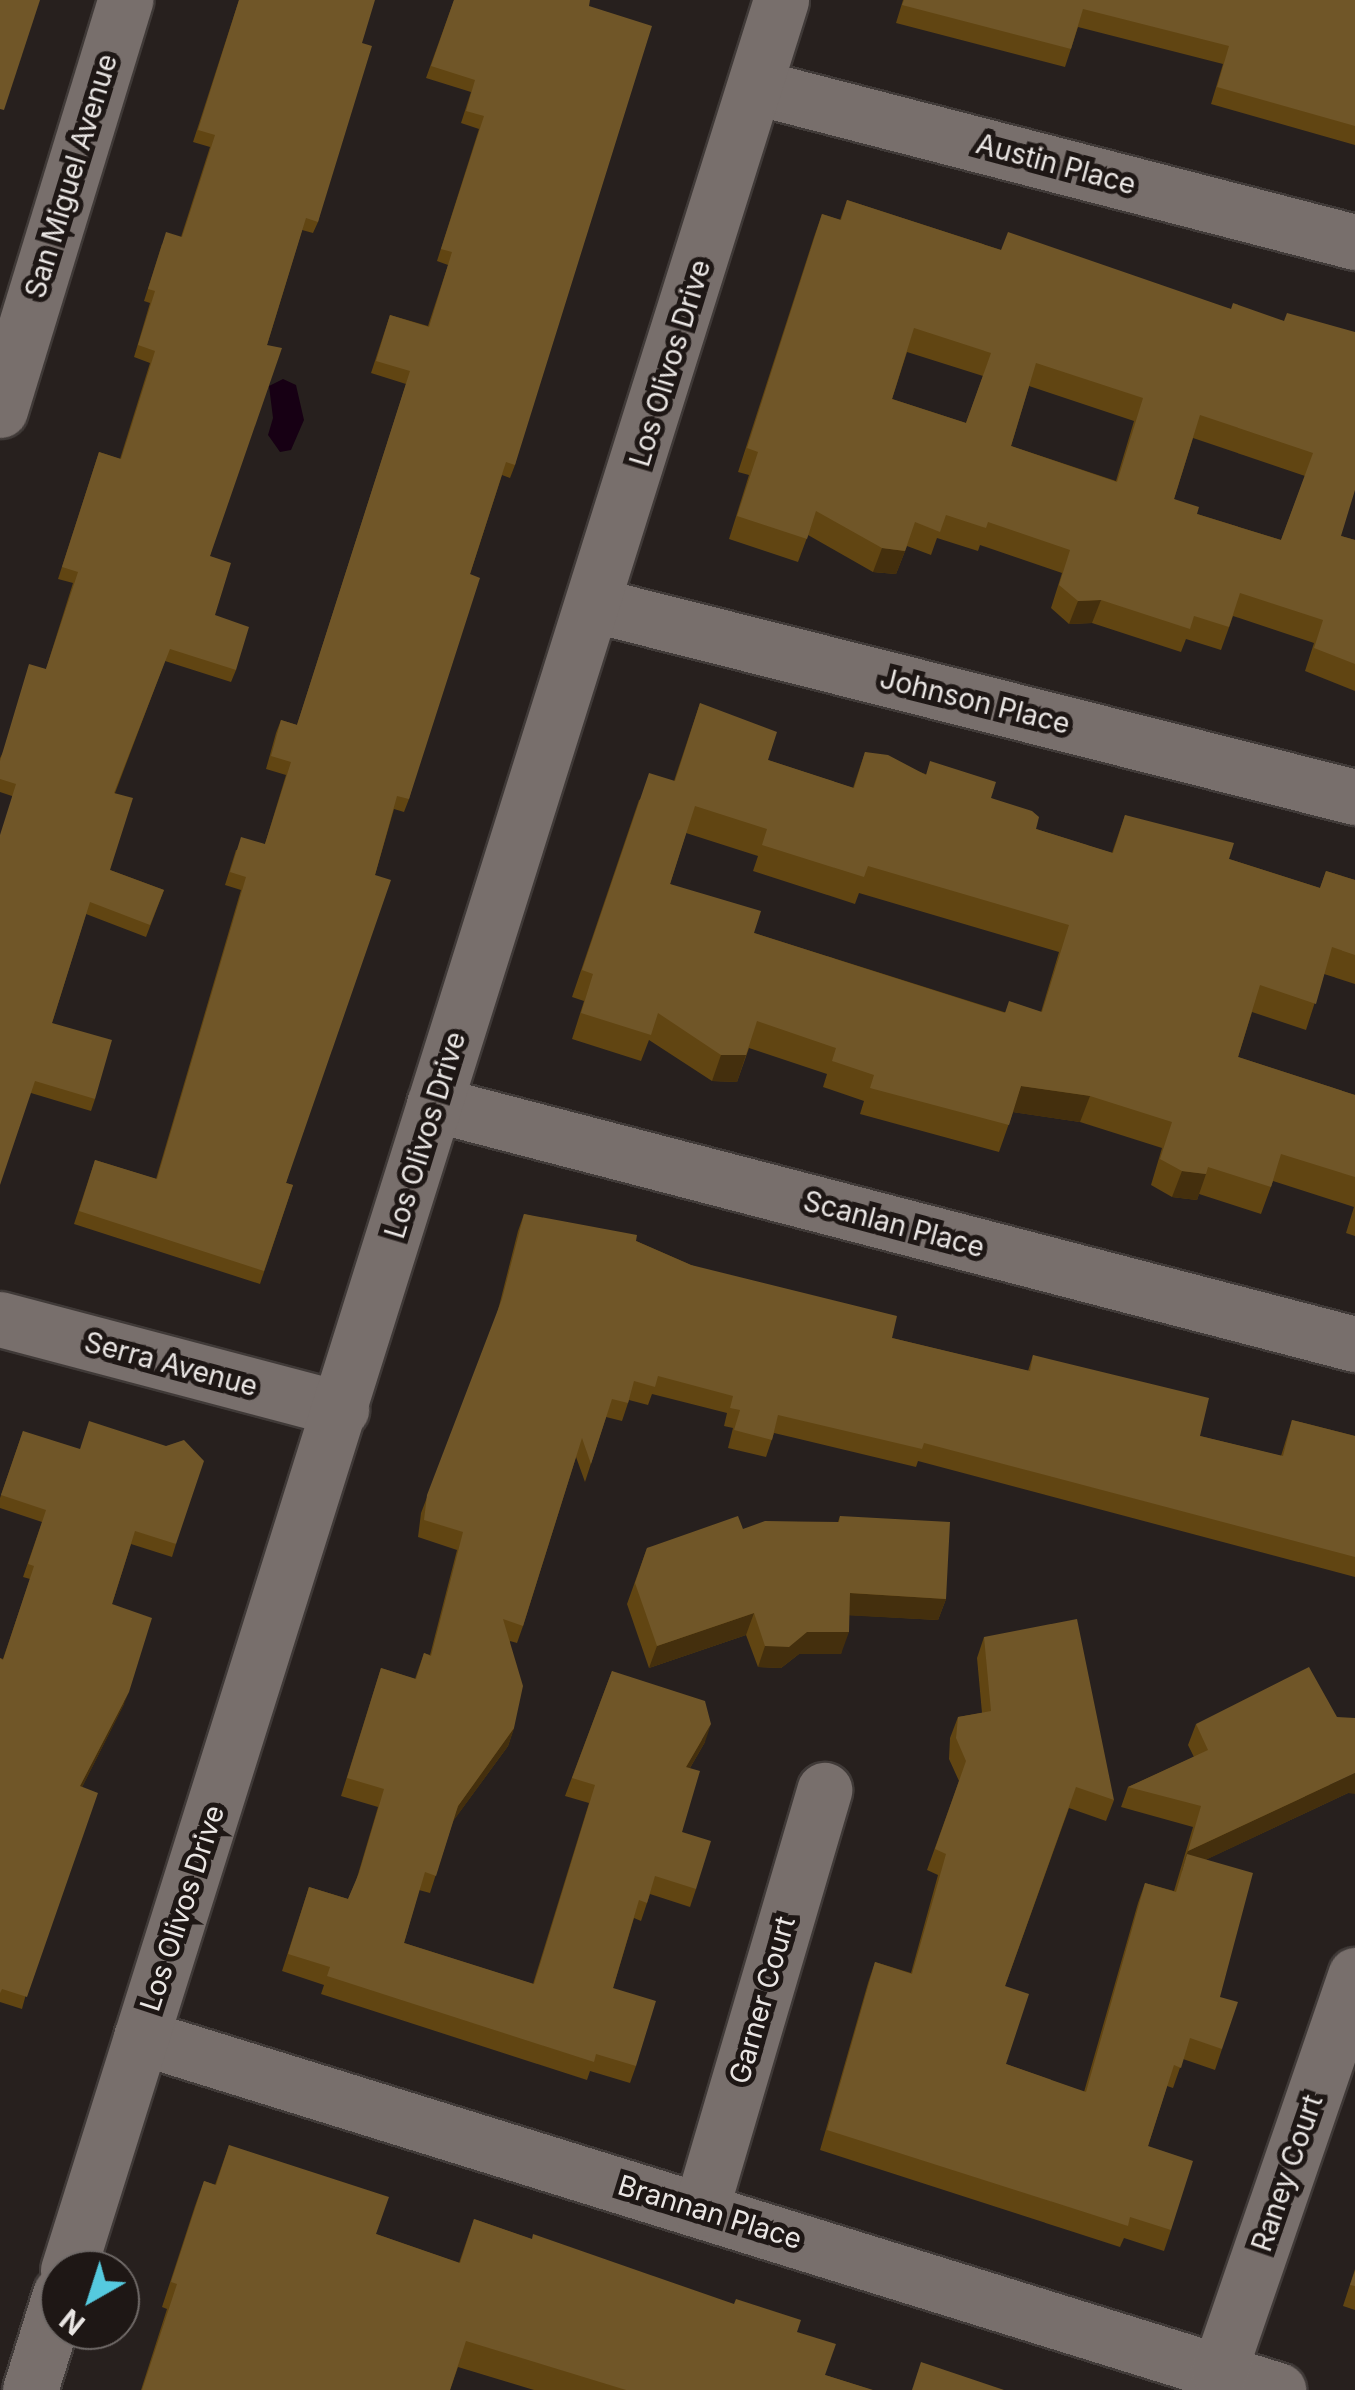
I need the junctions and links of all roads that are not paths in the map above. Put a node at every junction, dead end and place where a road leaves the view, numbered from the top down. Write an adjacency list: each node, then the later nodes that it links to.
1 (124, 0): 5 (street, San Miguel Avenue)
2 (781, 0): 3 (street, Los Olivos Drive)
3 (756, 87): 4 (street, Austin Place); 6 (street, Los Olivos Drive)
4 (1355, 242)
5 (0, 410)
6 (594, 605): 7 (street, Johnson Place); 8 (street, Los Olivos Drive)
7 (1355, 798)
8 (434, 1104): 10 (street, Scanlan Place); 11 (street, Los Olivos Drive)
9 (0, 1319): 11 (street, Serra Avenue)
10 (1355, 1344)
11 (341, 1409): 14 (street, Los Olivos Drive)
12 (824, 1790): 15 (street, Garner Court)
13 (1355, 1975): 18 (street, Raney Court)
14 (141, 2037): 15 (street, Brannan Place); 16 (street, Los Olivos Drive)
15 (701, 2209): 18 (street, Brannan Place)
16 (74, 2250)
17 (42, 2350): 19 (street)
18 (1219, 2371): 20 (street, Brannan Place)
19 (30, 2390)
20 (1278, 2390)

